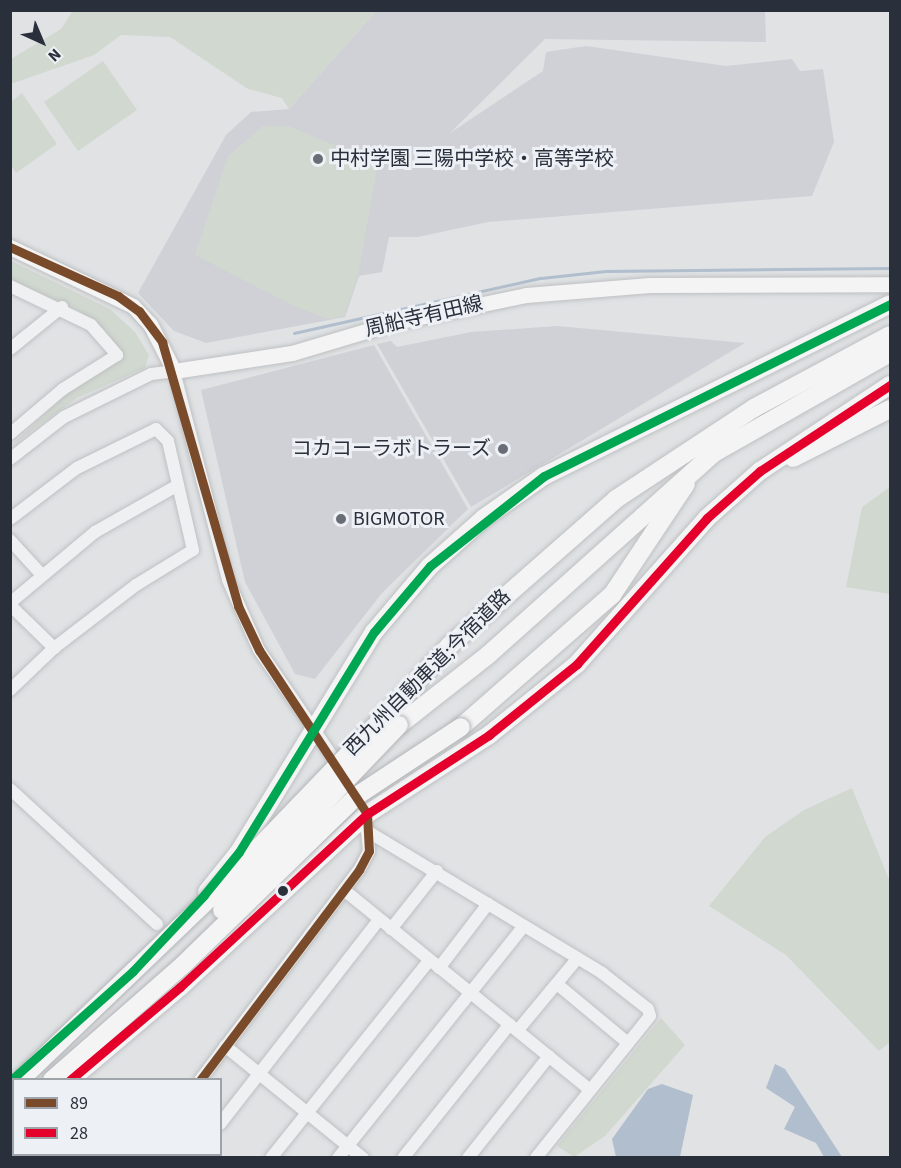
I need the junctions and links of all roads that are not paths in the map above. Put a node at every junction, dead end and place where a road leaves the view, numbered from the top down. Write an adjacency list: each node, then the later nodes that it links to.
1 (10, 247): 9 (main road)
2 (891, 284): 9 (main road, 周船寺有田線)
3 (10, 286): 5 (street)
4 (887, 306): 27 (highway)
5 (62, 307): 7 (street); 13 (street)
6 (891, 335): 26 (highway, 西九州自動車道;今宿道路)
7 (10, 349)
8 (889, 354): 12 (highway); 14 (highway, 西九州自動車道;今宿道路)
9 (174, 370): 15 (street); 27 (street)
10 (891, 385): 23 (highway)
11 (891, 409): 23 (highway)
12 (806, 411)
13 (10, 434)
14 (714, 453): 19 (highway); 26 (highway, 西九州自動車道;今宿道路)
15 (10, 459)
16 (178, 485): 18 (street); 21 (street); 24 (street)
17 (678, 510): 19 (highway)
18 (10, 519)
19 (655, 533): 49 (highway, bridge)
20 (10, 540): 21 (street)
21 (40, 573): 22 (street)
22 (10, 604): 24 (street)
23 (615, 623): 29 (highway)
24 (54, 648): 25 (street)
25 (10, 690)
26 (394, 719): 47 (highway, 西九州自動車道;今宿道路, bridge); 48 (highway, 西九州自動車道;今宿道路, bridge)
27 (313, 729): 29 (street); 46 (highway)
28 (10, 789): 34 (street)
29 (367, 822): 30 (street); 31 (street); 50 (highway)
30 (437, 871): 32 (street); 36 (street)
31 (344, 890): 33 (street); 43 (street)
32 (488, 904): 35 (street); 38 (street)
33 (379, 920): 36 (street); 45 (street)
34 (157, 924)
35 (524, 926): 37 (street); 40 (street)
36 (391, 929): 38 (street)
37 (577, 959): 39 (street); 42 (street)
38 (434, 965): 40 (street); 53 (street)
39 (557, 984): 41 (street); 42 (street)
40 (470, 993): 41 (street); 55 (street)
41 (514, 1027): 44 (street); 60 (street)
42 (628, 1043): 52 (street)
43 (225, 1046): 45 (street); 51 (street)
44 (549, 1056): 52 (street); 61 (street)
45 (259, 1074): 53 (street); 54 (street)
46 (13, 1078)
47 (22, 1078)
48 (49, 1078)
49 (54, 1078)
50 (72, 1078)
51 (201, 1078)
52 (590, 1090): 56 (street)
53 (307, 1112): 55 (street); 57 (street)
54 (222, 1121)
55 (348, 1145): 58 (street); 59 (street)
56 (542, 1155)
57 (271, 1158)
58 (338, 1158)
59 (363, 1158)
60 (403, 1158)
61 (468, 1158)

